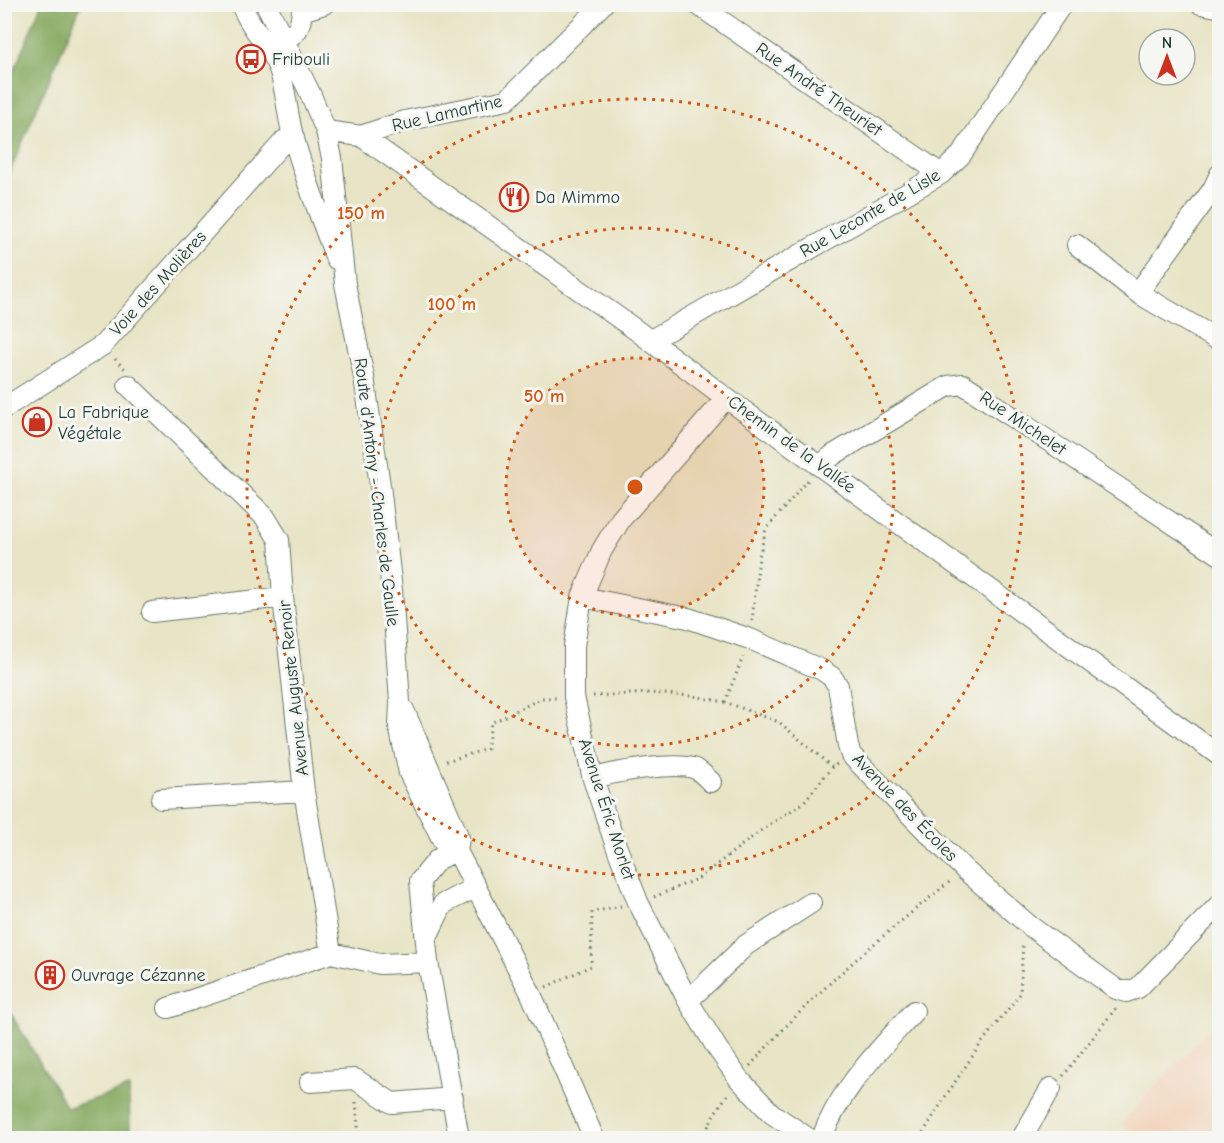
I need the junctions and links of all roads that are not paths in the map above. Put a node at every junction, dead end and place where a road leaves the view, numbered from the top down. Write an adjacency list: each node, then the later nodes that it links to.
1 (225, 4): 8 (street)
2 (324, 4): 7 (street)
3 (603, 4): 10 (street, Rue Lamartine)
4 (697, 4): 12 (street, Rue André Theuriet)
5 (1062, 4): 12 (street, Rue Leconte de Lisle)
6 (269, 5): 8 (street, Route d'Antony - Charles de Gaulle); 8 (street)
7 (303, 8): 8 (street)
8 (259, 28): 9 (street, Route d'Antony - Charles de Gaulle); 11 (street, Route d'Antony - Charles de Gaulle)
9 (325, 132): 10 (street, Rue Lamartine); 11 (street); 11 (street, Voie des Molières); 15 (street, Route d'Antony - Charles de Gaulle)
10 (361, 136): 17 (street, Chemin de la Vallée)
11 (294, 138): 15 (street, Route d'Antony - Charles de Gaulle); 21 (street, Voie des Molières)
12 (941, 174): 17 (street, Rue Leconte de Lisle)
13 (1220, 174): 16 (street)
14 (1077, 245): 16 (street)
15 (345, 284): 27 (street, Route d'Antony - Charles de Gaulle)
16 (1138, 292): 18 (street)
17 (651, 340): 20 (street, Chemin de la Vallée)
18 (1220, 341)
19 (128, 385): 24 (street, Avenue Auguste Renoir)
20 (726, 398): 22 (street, Chemin de la Vallée); 25 (street, Avenue Éric Morlet)
21 (4, 408)
22 (821, 465): 23 (street, Rue Michelet); 28 (street, Chemin de la Vallée)
23 (1220, 555)
24 (283, 597): 26 (street); 31 (street, Avenue Auguste Renoir)
25 (582, 597): 29 (street, Avenue Éric Morlet); 36 (street, Avenue des Écoles)
26 (152, 612)
27 (400, 702): 33 (street, Route d'Antony - Charles de Gaulle); 33 (street, Route d'Antony - Charles de Gaulle)
28 (1220, 756)
29 (593, 779): 30 (street); 40 (street, Avenue Éric Morlet)
30 (711, 782)
31 (304, 791): 32 (street); 38 (street, Avenue Auguste Renoir)
32 (161, 799)
33 (457, 851): 34 (street, Route d'Antony - Charles de Gaulle); 37 (street)
34 (476, 887): 37 (street); 47 (street, Route d'Antony - Charles de Gaulle)
35 (812, 903): 40 (street)
36 (1220, 904)
37 (426, 939): 39 (street)
38 (331, 953): 39 (street); 41 (street)
39 (428, 962): 45 (street)
40 (687, 999): 48 (street, Avenue Éric Morlet)
41 (168, 1008)
42 (914, 1011): 49 (street)
43 (309, 1082): 45 (street)
44 (1051, 1088): 50 (street)
45 (453, 1098): 46 (street)
46 (459, 1138)
47 (594, 1138)
48 (808, 1138)
49 (822, 1138)
50 (1022, 1138)

